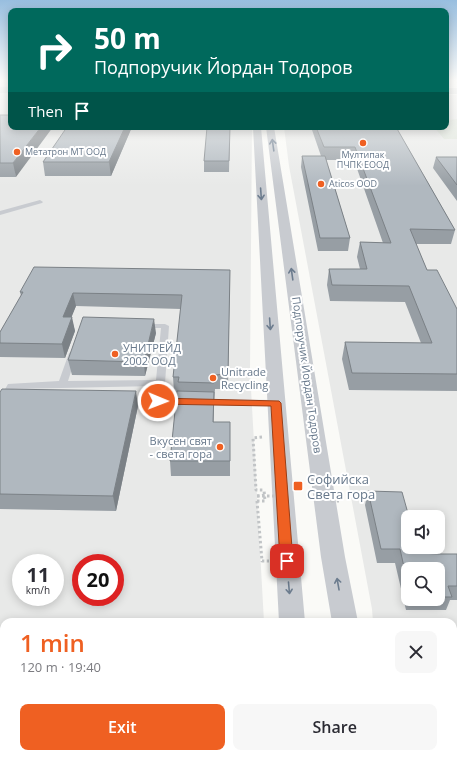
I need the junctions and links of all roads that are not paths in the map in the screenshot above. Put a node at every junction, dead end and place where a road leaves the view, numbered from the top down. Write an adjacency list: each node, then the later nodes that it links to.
1 (257, 130): 9 (street, one-way to 9)
2 (270, 130): 12 (street, Подпоручик Йордан Тодоров, one-way to 2)
3 (40, 202): 4 (lane)
4 (0, 213)
5 (135, 326): 7 (lane)
6 (75, 347): 8 (lane)
7 (160, 382): 8 (lane); 9 (lane)
8 (63, 384): 10 (lane)
9 (276, 403): 11 (street, one-way to 11)
10 (0, 406)
11 (292, 618)
12 (344, 618)

